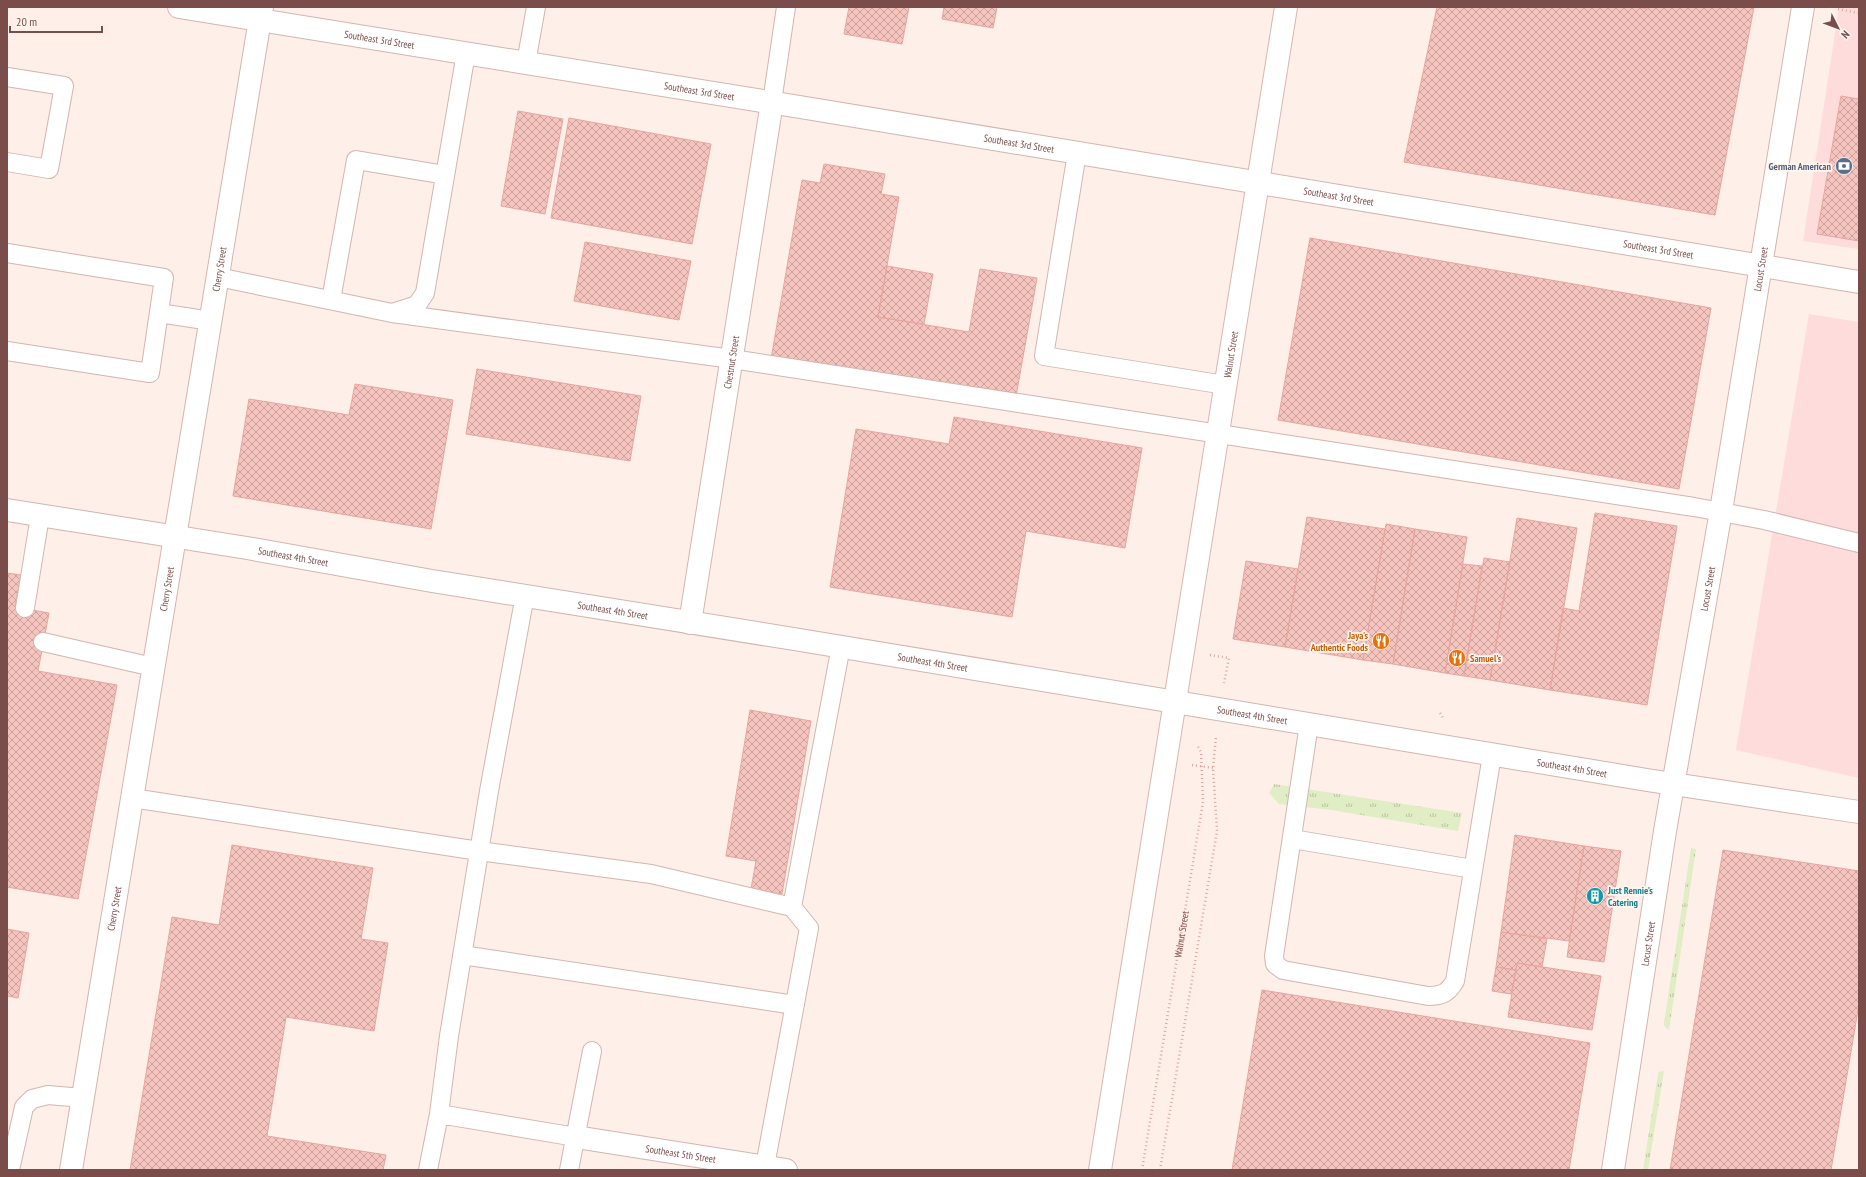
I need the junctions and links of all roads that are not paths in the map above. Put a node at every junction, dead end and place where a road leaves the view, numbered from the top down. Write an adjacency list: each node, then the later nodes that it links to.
1 (179, 7): 6 (street, Southeast 3rd Street)
2 (536, 7): 8 (lane)
3 (786, 7): 10 (lane)
4 (1286, 7): 14 (street, Walnut Street)
5 (1803, 7): 16 (street, Locust Street)
6 (261, 14): 7 (street, Southeast 3rd Street); 17 (street, Cherry Street)
7 (466, 53): 8 (street, Southeast 3rd Street); 13 (lane)
8 (526, 62): 10 (street, Southeast 3rd Street)
9 (7, 77): 12 (lane)
10 (772, 102): 11 (street, Southeast 3rd Street); 24 (street, Chestnut Street)
11 (1077, 153): 14 (street, Southeast 3rd Street); 25 (lane)
12 (7, 162)
13 (445, 175): 19 (lane); 21 (lane)
14 (1259, 183): 16 (street, Southeast 3rd Street); 25 (street, Walnut Street)
15 (7, 253): 20 (lane)
16 (1760, 266): 18 (street, Southeast 3rd Street); 28 (street, Locust Street)
17 (218, 277): 19 (lane); 22 (street, Cherry Street)
18 (1859, 282)
19 (331, 300): 21 (lane)
20 (159, 313): 22 (lane); 23 (lane)
21 (392, 313): 24 (lane)
22 (211, 321): 30 (street, Cherry Street)
23 (7, 350)
24 (732, 359): 26 (lane); 34 (street, Chestnut Street)
25 (1225, 385): 26 (street, Walnut Street)
26 (1218, 433): 28 (lane); 38 (street, Walnut Street)
27 (7, 510): 29 (street, Southeast 4th Street)
28 (1721, 511): 31 (lane); 41 (street, Locust Street)
29 (40, 516): 30 (street, Southeast 4th Street); 33 (lane)
30 (175, 538): 32 (street, Southeast 4th Street); 37 (street, Cherry Street)
31 (1859, 543)
32 (525, 595): 34 (street, Southeast 4th Street); 45 (lane)
33 (25, 608)
34 (690, 623): 36 (street, Southeast 4th Street)
35 (44, 642): 37 (lane)
36 (841, 646): 38 (street, Southeast 4th Street); 47 (lane)
37 (153, 667): 42 (street, Cherry Street)
38 (1175, 703): 39 (street, Southeast 4th Street); 60 (street, Walnut Street)
39 (1309, 724): 40 (street, Southeast 4th Street); 44 (lane)
40 (1492, 755): 41 (street, Southeast 4th Street); 46 (lane)
41 (1673, 784): 43 (street, Southeast 4th Street); 61 (street, Locust Street)
42 (132, 798): 45 (lane); 51 (street, Cherry Street)
43 (1859, 812)
44 (1292, 840): 46 (lane); 46 (lane)
45 (479, 851): 47 (lane); 48 (lane)
46 (1473, 868)
47 (792, 907): 49 (lane)
48 (462, 956): 49 (lane); 52 (lane)
49 (795, 1005): 54 (lane)
50 (592, 1051): 53 (lane)
51 (83, 1098): 55 (lane); 56 (street, Cherry Street)
52 (439, 1114): 53 (lane); 57 (lane)
53 (576, 1137): 54 (street, Southeast 5th Street); 58 (lane)
54 (765, 1166): 59 (street, Southeast 5th Street)
55 (10, 1170)
56 (71, 1170)
57 (428, 1170)
58 (570, 1170)
59 (786, 1170)
60 (1100, 1170)
61 (1613, 1170)

